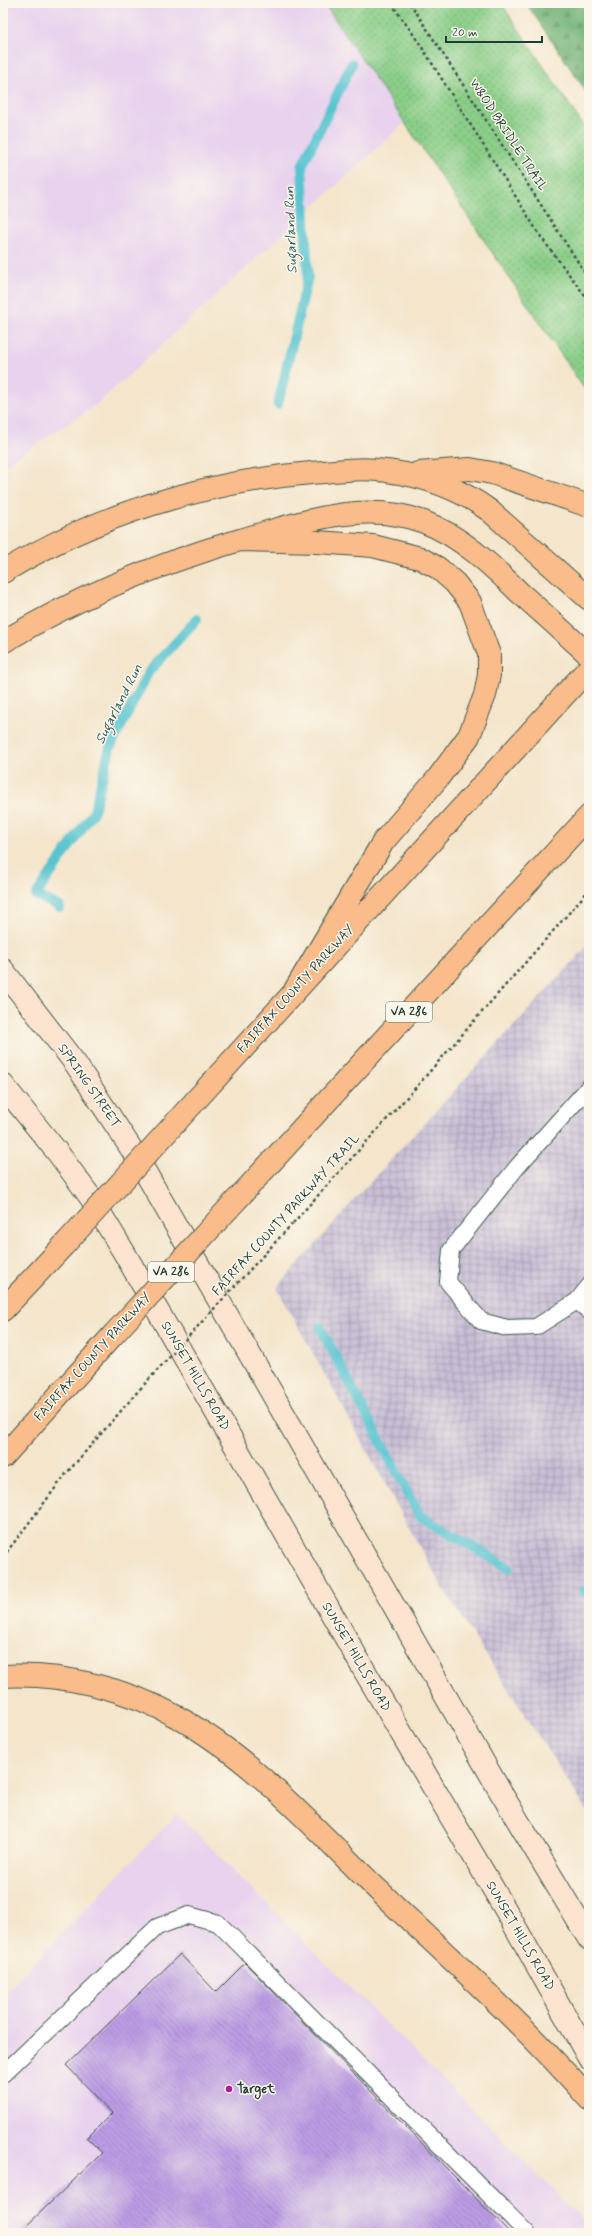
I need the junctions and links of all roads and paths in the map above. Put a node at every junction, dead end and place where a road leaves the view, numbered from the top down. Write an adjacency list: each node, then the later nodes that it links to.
1 (391, 3): 4 (path)
2 (410, 3): 3 (path, W&OD BRIDLE TRAIL)
3 (589, 278)
4 (589, 301)
5 (409, 474): 6 (highway); 8 (highway); 9 (highway)
6 (589, 506)
7 (240, 540): 10 (highway); 11 (highway); 16 (highway)
8 (3, 572)
9 (589, 599)
10 (3, 642)
11 (589, 655)
12 (589, 668): 16 (highway, FAIRFAX COUNTY PARKWAY)
13 (589, 816): 23 (highway, FAIRFAX COUNTY PARKWAY / VA 286, bridge)
14 (589, 890): 24 (path, FAIRFAX COUNTY PARKWAY TRAIL, bridge)
15 (3, 970): 26 (main road, SPRING STREET)
16 (295, 990): 21 (highway, FAIRFAX COUNTY PARKWAY, bridge)
17 (3, 1085): 27 (main road, SUNSET HILLS ROAD)
18 (589, 1087): 20 (lane)
19 (589, 1286): 20 (lane)
20 (577, 1301): 22 (lane)
21 (3, 1310)
22 (589, 1311)
23 (3, 1457)
24 (3, 1557)
25 (3, 1676): 29 (highway)
26 (589, 1939)
27 (589, 2058)
28 (3, 2074): 30 (lane)
29 (589, 2099)
30 (527, 2233)

